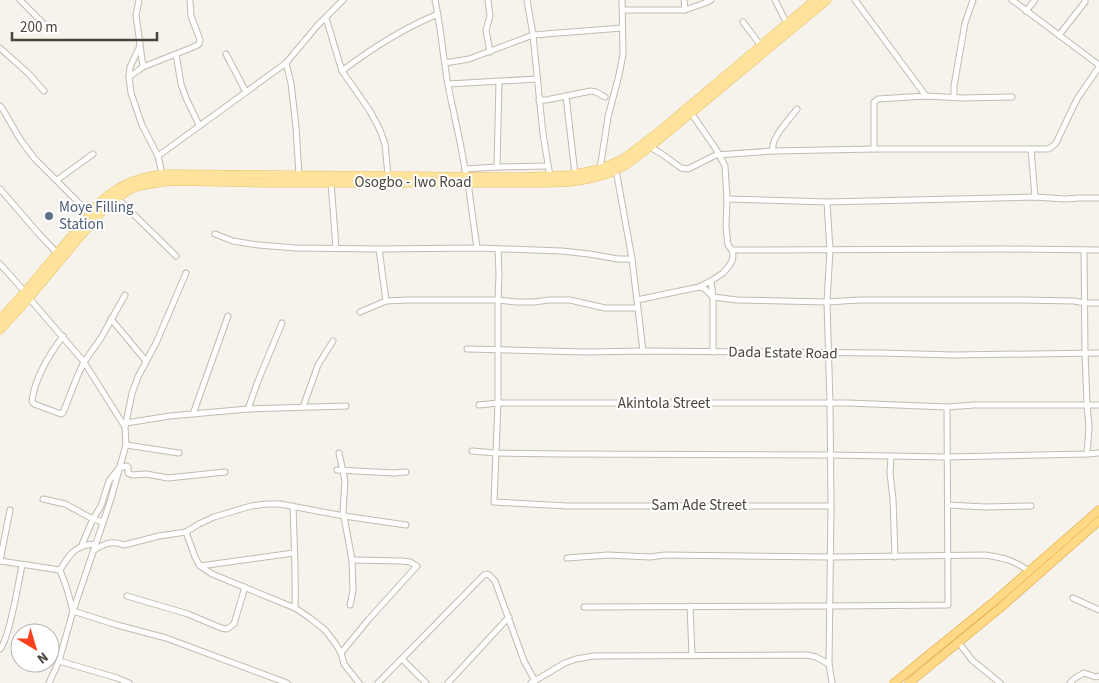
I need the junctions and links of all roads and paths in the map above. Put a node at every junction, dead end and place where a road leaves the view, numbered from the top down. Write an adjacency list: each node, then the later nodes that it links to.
1 (20, 0): 27 (street)
2 (139, 0): 30 (street)
3 (190, 0): 34 (street)
4 (343, 0): 23 (street)
5 (436, 0): 22 (street)
6 (488, 0): 33 (street)
7 (527, 0): 28 (street)
8 (622, 0): 19 (street)
9 (684, 0): 20 (street)
10 (711, 0): 20 (street)
11 (775, 0): 25 (street)
12 (815, 0): 25 (main road, Osogbo - Iwo Road)
13 (827, 0): 55 (main road, Osogbo - Iwo Road)
14 (855, 0): 48 (street)
15 (973, 0): 50 (street)
16 (1012, 0): 21 (street)
17 (1035, 0): 21 (street)
18 (1085, 0): 29 (street)
19 (623, 10): 20 (street); 26 (street)
20 (685, 10)
21 (1026, 11): 29 (street)
22 (438, 14): 37 (street); 40 (street)
23 (326, 18): 36 (street); 40 (street)
24 (743, 22): 31 (street)
25 (787, 24): 31 (main road, Osogbo - Iwo Road)
26 (622, 28): 28 (street); 66 (street)
27 (50, 30)
28 (533, 35): 33 (street); 42 (street)
29 (1058, 35): 38 (street)
30 (140, 46): 39 (street); 41 (street)
31 (761, 46): 66 (main road, Osogbo - Iwo Road)
32 (0, 48): 45 (street)
33 (490, 52): 37 (street)
34 (176, 54): 39 (street); 56 (street)
35 (226, 54): 46 (street)
36 (286, 63): 46 (street); 70 (street)
37 (445, 63): 44 (street)
38 (1099, 66): 59 (street)
39 (143, 67): 41 (street)
40 (342, 71): 71 (street)
41 (129, 77): 63 (street)
42 (537, 79): 43 (street); 52 (street)
43 (499, 82): 44 (street); 65 (street)
44 (448, 84): 72 (street)
45 (44, 91)
46 (246, 92): 56 (street)
47 (566, 96): 49 (street); 52 (street); 69 (street)
48 (926, 96): 50 (street); 58 (street)
49 (605, 97)
50 (954, 97): 51 (street)
51 (1012, 97)
52 (539, 100): 64 (street)
53 (0, 106): 74 (street)
54 (797, 109): 60 (street)
55 (691, 113): 57 (main road, Osogbo - Iwo Road); 62 (street)
56 (199, 125): 63 (street)
57 (650, 147): 62 (street); 67 (main road, Osogbo - Iwo Road)
58 (874, 149): 59 (street); 60 (street)
59 (1031, 149): 77 (street)
60 (772, 151): 62 (street)
61 (93, 154): 74 (street)
62 (720, 155): 80 (street)
63 (158, 156): 68 (street)
64 (547, 166): 65 (street); 73 (street)
65 (497, 167): 72 (street)
66 (600, 169): 69 (main road, Osogbo - Iwo Road)
67 (616, 170): 72 (main road, Osogbo - Iwo Road); 94 (street)
68 (162, 174): 70 (main road, Osogbo - Iwo Road); 82 (main road, Osogbo - Iwo Road)
69 (575, 174): 73 (main road, Osogbo - Iwo Road)
70 (299, 175): 71 (main road, Osogbo - Iwo Road)
71 (388, 176): 72 (main road, Osogbo - Iwo Road)
72 (466, 176): 73 (main road, Osogbo - Iwo Road); 75 (main road, Osogbo - Iwo Road); 85 (street)
73 (550, 176)
74 (56, 180): 82 (street)
75 (331, 182): 78 (main road, Osogbo - Iwo Road); 84 (street)
76 (0, 189): 92 (street)
77 (1034, 197): 79 (street); 81 (street)
78 (117, 198): 93 (street); 99 (main road, Osogbo - Iwo Road)
79 (1099, 198)
80 (727, 199): 81 (street); 88 (street)
81 (827, 202): 89 (street)
82 (90, 214): 92 (main road, Osogbo - Iwo Road)
83 (215, 234): 84 (street)
84 (336, 248): 86 (street)
85 (477, 248): 86 (street); 87 (street)
86 (379, 249): 104 (street)
87 (498, 249): 94 (street); 102 (street)
88 (732, 250): 89 (street); 97 (street)
89 (830, 250): 90 (street); 105 (street)
90 (1084, 250): 91 (street); 106 (street)
91 (1099, 250)
92 (57, 253): 99 (main road, Osogbo - Iwo Road)
93 (176, 256)
94 (632, 259): 103 (street)
95 (0, 264): 99 (street)
96 (186, 273): 124 (street)
97 (711, 281): 98 (street); 101 (street)
98 (699, 287): 101 (street); 103 (street)
99 (27, 295): 111 (main road, Osogbo - Iwo Road); 114 (main road, Osogbo - Iwo Road); 115 (street)
100 (125, 295): 112 (street)
101 (713, 297): 105 (street); 120 (street)
102 (498, 300): 104 (street); 108 (street); 118 (street)
103 (637, 300): 108 (street)
104 (386, 301): 109 (street)
105 (827, 302): 106 (street); 121 (street)
106 (1085, 303): 107 (street); 122 (street)
107 (1099, 303)
108 (638, 308): 119 (street)
109 (360, 312)
110 (228, 316): 135 (street)
111 (0, 319)
112 (111, 319): 124 (street); 125 (street)
113 (282, 323): 134 (street)
114 (0, 330)
115 (63, 336): 125 (street); 125 (street)
116 (333, 341): 132 (street)
117 (467, 349): 118 (street, Dada Estate Road)
118 (498, 349): 119 (street, Dada Estate Road); 126 (street)
119 (643, 351): 120 (street, Dada Estate Road)
120 (713, 352): 121 (street, Dada Estate Road)
121 (828, 353): 122 (street, Dada Estate Road); 127 (street)
122 (1085, 353): 123 (street, Dada Estate Road); 128 (street)
123 (1099, 353)
124 (146, 361): 136 (street)
125 (84, 362): 136 (street)
126 (498, 403): 127 (street, Akintola Street); 129 (street, Akintola Street); 141 (street)
127 (830, 404): 133 (street, Akintola Street); 144 (street)
128 (1086, 404): 130 (street, Akintola Street); 133 (street, Akintola Street); 143 (street)
129 (479, 405)
130 (1099, 405)
131 (346, 406): 132 (street)
132 (304, 407): 134 (street)
133 (947, 407): 146 (street)
134 (248, 409): 135 (street)
135 (193, 414): 136 (street)
136 (126, 425): 137 (street)
137 (126, 445): 139 (street); 147 (street)
138 (472, 451): 141 (street)
139 (179, 453)
140 (339, 453): 148 (street)
141 (496, 453): 144 (street); 154 (street, Sam Ade Street)
142 (1099, 453): 143 (street)
143 (1087, 454): 146 (street)
144 (830, 455): 145 (street); 154 (street)
145 (891, 456): 146 (street); 171 (street)
146 (947, 456): 152 (street)
147 (119, 468): 149 (street); 159 (street); 161 (street)
148 (340, 470): 150 (street); 158 (street)
149 (225, 472)
150 (406, 472)
151 (43, 499): 159 (street)
152 (948, 505): 155 (street); 169 (street)
153 (293, 506): 158 (street); 163 (street); 168 (street)
154 (831, 506): 170 (street)
155 (1031, 506)
156 (10, 510): 174 (street)
157 (1099, 510): 178 (highway)
158 (344, 516): 162 (street); 173 (street)
159 (93, 519): 161 (street); 166 (street)
160 (1099, 521): 190 (highway)
161 (103, 522): 164 (street)
162 (406, 525)
163 (186, 532): 165 (street); 176 (street)
164 (97, 538): 165 (street); 167 (street)
165 (105, 543): 167 (street)
166 (81, 547): 167 (street); 177 (street)
167 (94, 547): 188 (street)
168 (294, 554): 176 (street); 186 (street)
169 (948, 556): 171 (street); 178 (street); 184 (street)
170 (831, 557): 171 (street); 172 (street); 184 (street)
171 (895, 557)
172 (567, 558)
173 (352, 560): 182 (street); 192 (street)
174 (0, 561): 175 (street)
175 (22, 565): 177 (street); 191 (street)
176 (200, 566): 179 (street)
177 (60, 570): 188 (street)
178 (1029, 571): 210 (highway)
179 (245, 587): 180 (street); 186 (street)
180 (127, 596)
181 (1073, 598): 187 (street)
182 (350, 605)
183 (690, 606): 184 (street); 185 (street); 193 (street)
184 (830, 606): 197 (street)
185 (584, 607)
186 (295, 608): 192 (street)
187 (1099, 610)
188 (73, 611): 194 (street); 203 (street)
189 (509, 617): 195 (street); 201 (street); 208 (street)
190 (959, 643): 211 (highway); 212 (street)
191 (0, 649)
192 (341, 653): 199 (street)
193 (692, 655): 197 (street); 201 (street)
194 (60, 657)
195 (402, 659): 206 (street); 207 (street)
196 (60, 661): 200 (street)
197 (829, 664): 209 (street)
198 (1099, 676): 213 (street)
199 (354, 677): 204 (street); 205 (street)
200 (116, 680): 202 (street)
201 (533, 682)
202 (129, 683)
203 (287, 683)
204 (348, 683)
205 (359, 683)
206 (378, 683)
207 (426, 683)
208 (448, 683)
209 (832, 683)
210 (894, 683)
211 (909, 683)
212 (1000, 683)
213 (1070, 683)

